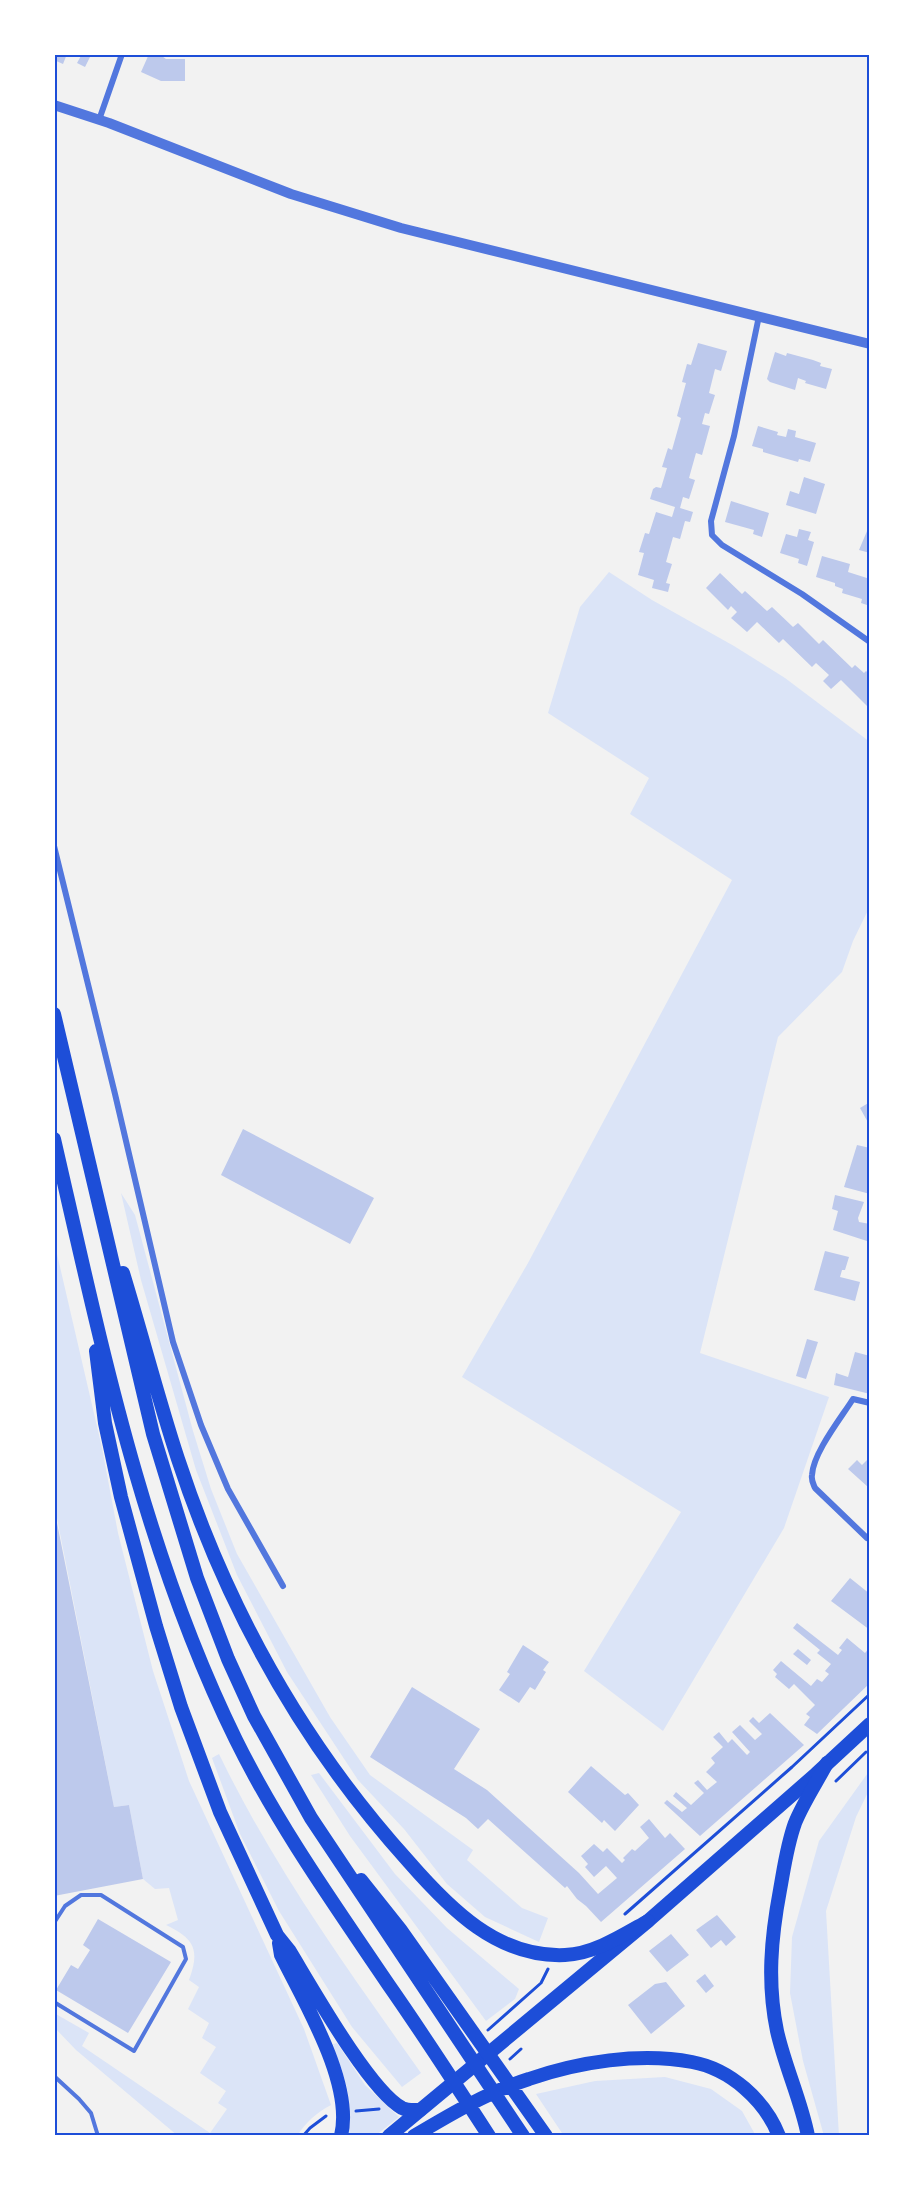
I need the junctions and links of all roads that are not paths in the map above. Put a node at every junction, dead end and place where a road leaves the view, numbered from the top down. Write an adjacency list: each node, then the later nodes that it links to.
1 (122, 54): 3 (street)
2 (54, 105): 3 (street)
3 (99, 120): 4 (street)
4 (759, 316): 5 (street); 6 (street)
5 (870, 344)
6 (870, 642)
7 (54, 846): 14 (street)
8 (54, 1014): 10 (main road)
9 (54, 1139): 11 (main road)
10 (83, 1145): 17 (main road); 18 (main road)
11 (93, 1309): 20 (main road); 29 (main road)
12 (870, 1403): 13 (street)
13 (867, 1538)
14 (283, 1586)
15 (870, 1724): 16 (main road)
16 (827, 1763): 18 (main road); 32 (main road)
17 (311, 1818): 24 (main road); 30 (main road)
18 (648, 1921): 23 (main road)
19 (54, 1923): 21 (lane)
20 (277, 1935): 23 (main road); 26 (main road)
21 (54, 2002)
22 (54, 2077): 25 (lane)
23 (420, 2110): 27 (main road)
24 (521, 2134)
25 (98, 2136)
26 (341, 2136)
27 (389, 2136)
28 (414, 2136): 31 (main road)
29 (489, 2136)
30 (546, 2136)
31 (779, 2136)
32 (808, 2136)

